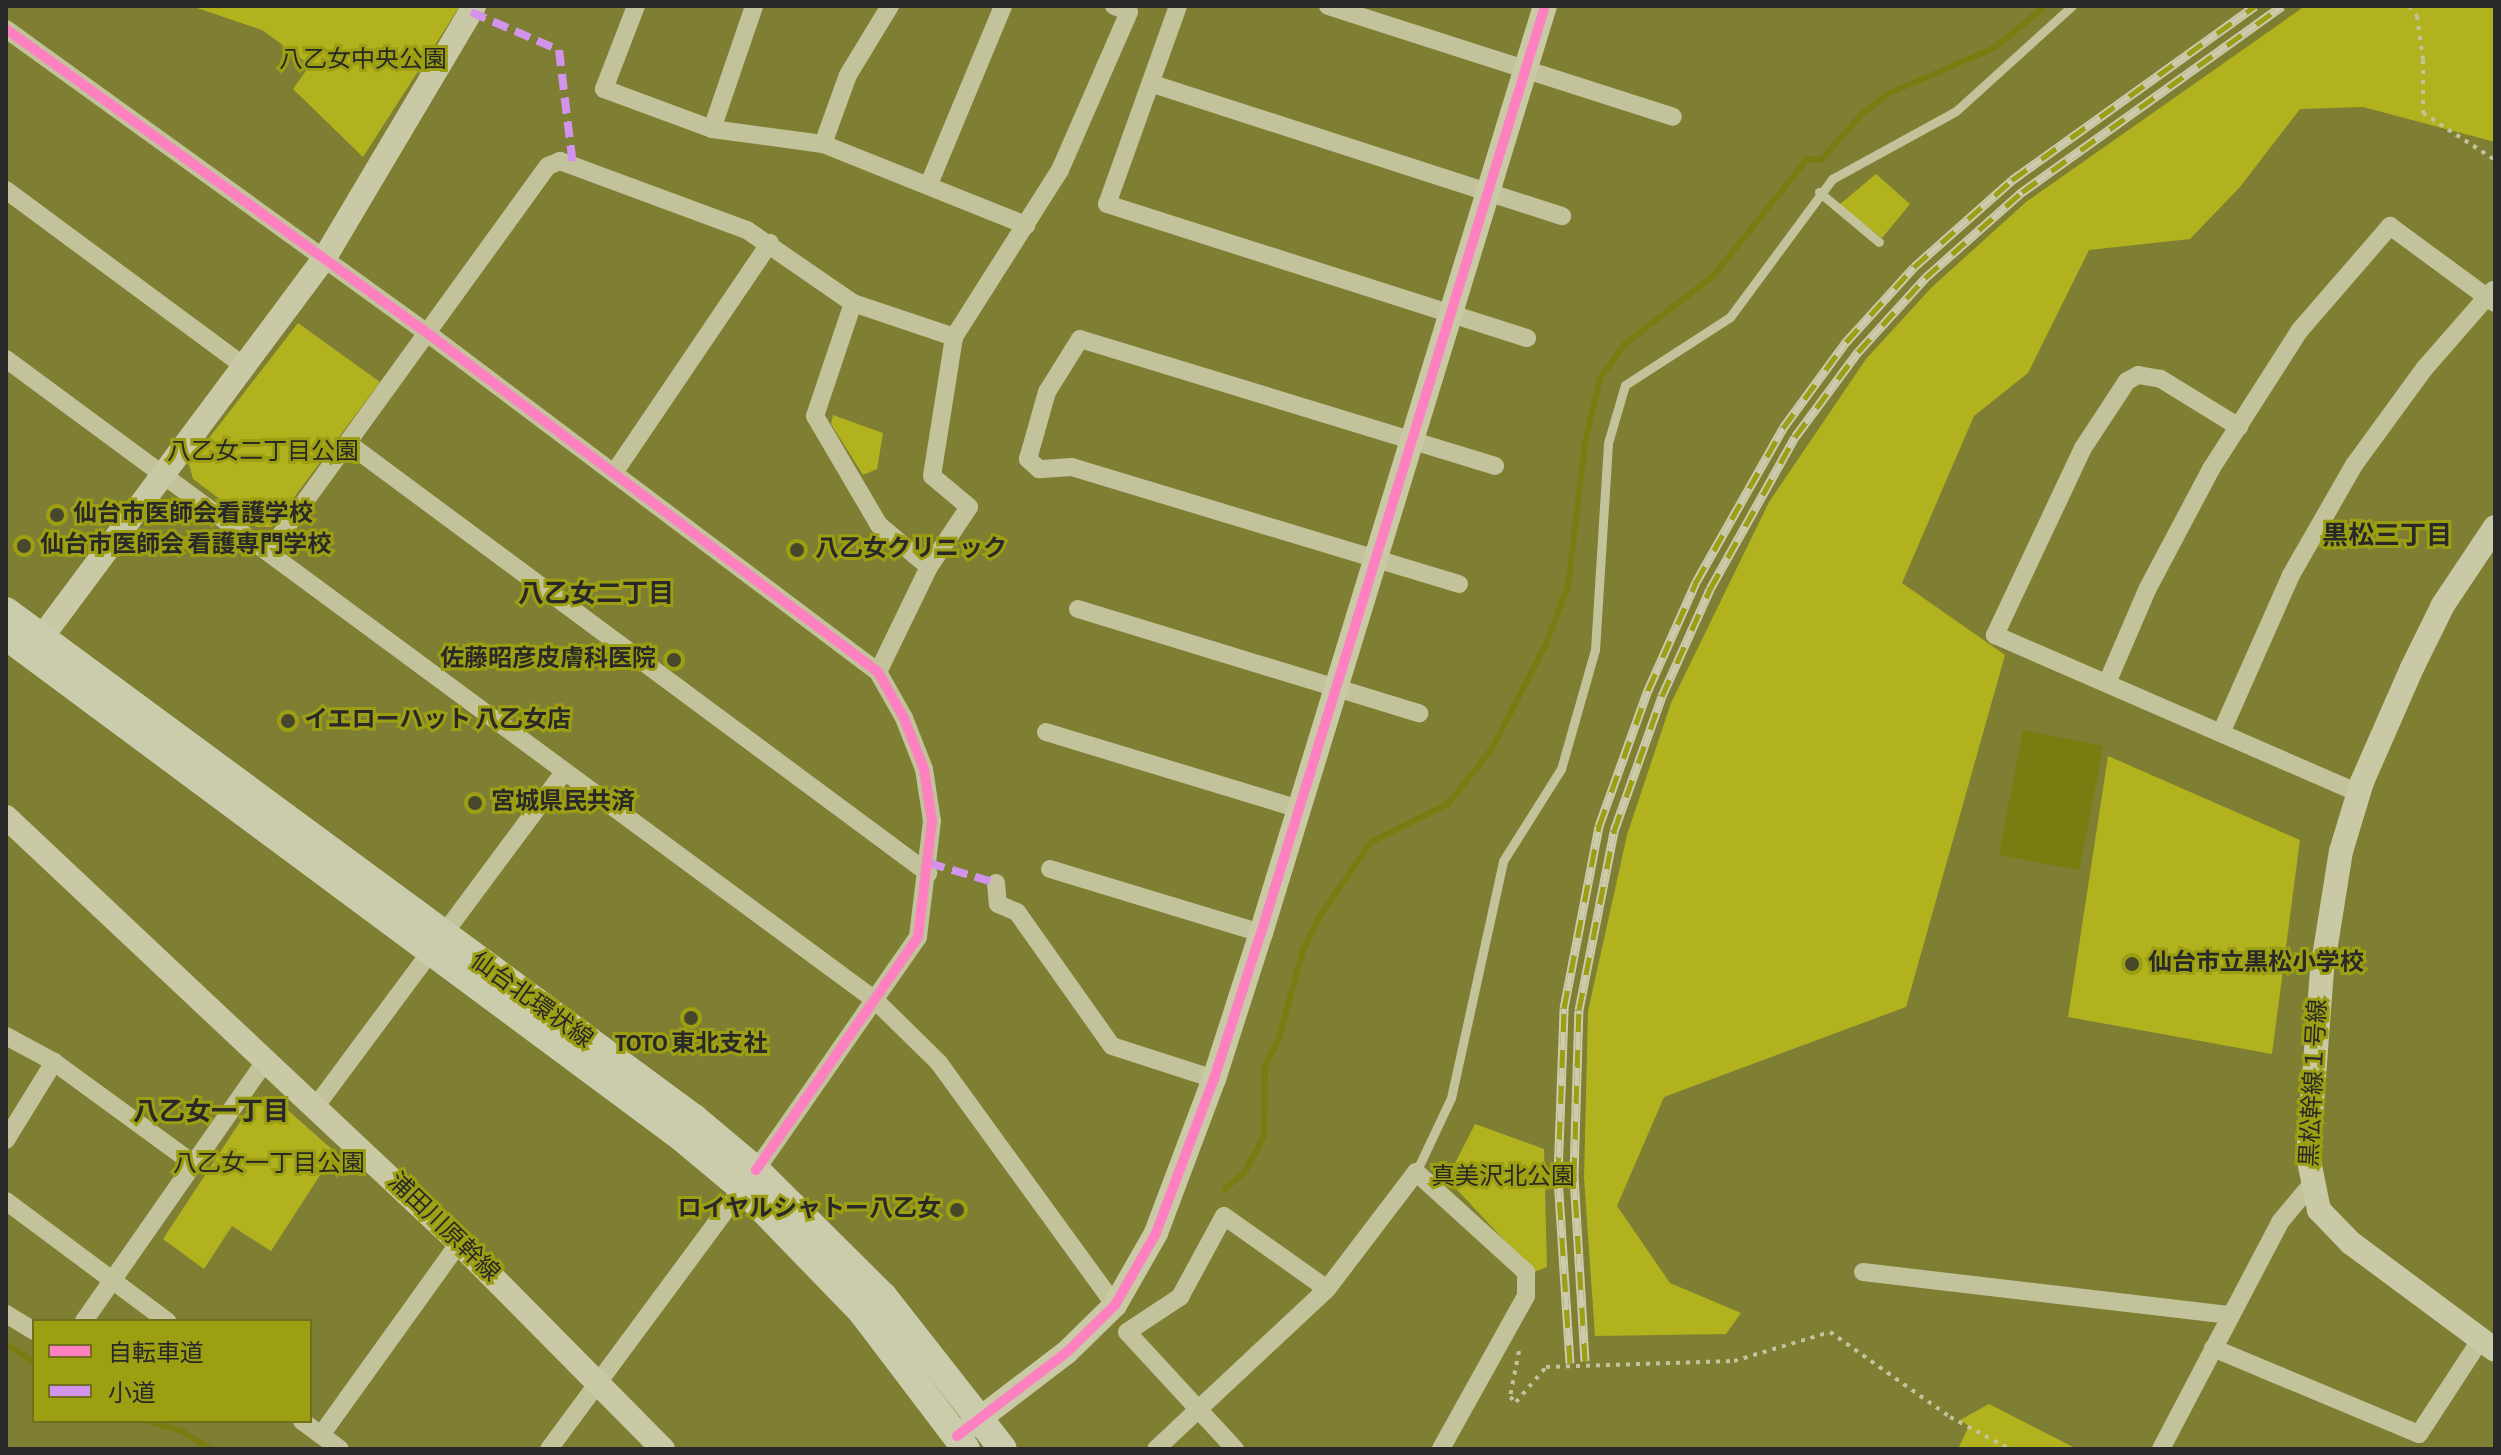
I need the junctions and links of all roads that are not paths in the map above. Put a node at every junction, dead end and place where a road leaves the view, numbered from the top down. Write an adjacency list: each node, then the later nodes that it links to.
1 (474, 6): 25 (street)
2 (636, 6): 15 (street)
3 (754, 6): 15 (street)
4 (890, 6): 16 (street)
5 (1003, 6): 17 (street)
6 (1114, 6): 22 (street)
7 (1178, 6): 13 (street)
8 (1328, 6): 12 (street)
9 (1545, 6): 12 (street)
10 (2072, 6): 20 (lane)
11 (6, 29): 25 (street)
12 (1525, 69): 14 (street); 19 (street)
13 (1153, 84): 19 (street); 28 (street)
14 (1673, 117)
15 (712, 129): 16 (street)
16 (823, 144): 17 (street)
17 (929, 184): 22 (street)
18 (6, 190): 33 (street)
19 (1488, 192): 21 (street); 28 (street)
20 (1819, 192): 23 (lane); 72 (lane)
21 (1562, 216)
22 (1026, 225): 30 (street)
23 (1879, 242)
24 (770, 243): 27 (street); 29 (street); 38 (street)
25 (324, 259): 29 (street); 33 (street)
26 (2492, 296): 34 (street); 54 (street)
27 (853, 303): 30 (street); 43 (street)
28 (1450, 314): 31 (street); 35 (street)
29 (430, 335): 36 (street); 38 (street)
30 (954, 337): 43 (street)
31 (1527, 338)
32 (6, 359): 39 (street)
33 (244, 366): 39 (street)
34 (2239, 427): 50 (street); 50 (street)
35 (1412, 441): 37 (street); 42 (street); 42 (street)
36 (349, 444): 41 (street); 60 (street)
37 (1495, 466)
38 (614, 473): 49 (street)
39 (163, 475): 41 (street); 48 (street)
40 (2495, 527): 56 (street, 黒松幹線１号線)
41 (269, 551): 55 (street)
42 (1378, 559): 44 (street); 51 (street)
43 (929, 567): 49 (street)
44 (1459, 584)
45 (1078, 609): 51 (street)
46 (6, 611): 48 (main road, 仙台北環状線)
47 (6, 636): 48 (main road, 仙台北環状線)
48 (36, 645): 63 (main road, 仙台北環状線)
49 (878, 672): 60 (street)
50 (2107, 683): 54 (street)
51 (1337, 688): 52 (street); 57 (street)
52 (1419, 713)
53 (1046, 732): 57 (street)
54 (2221, 733): 56 (street)
55 (563, 773): 63 (street); 64 (street)
56 (2359, 793): 74 (street, 黒松幹線１号線)
57 (1300, 809): 62 (street)
58 (6, 817): 66 (street, 浦田川原幹線)
59 (1050, 869): 62 (street)
60 (928, 873): 64 (street)
61 (996, 883): 68 (street)
62 (1261, 933): 68 (street)
63 (436, 945): 69 (street); 73 (main road, 仙台北環状線)
64 (876, 1001): 73 (street); 80 (street)
65 (6, 1036): 67 (street)
66 (267, 1059): 69 (street, 浦田川原幹線); 71 (street)
67 (54, 1062): 70 (street); 71 (street)
68 (1214, 1079): 80 (street)
69 (316, 1106): 76 (street, 浦田川原幹線)
70 (6, 1140)
71 (195, 1165): 78 (street)
72 (1416, 1172): 79 (street); 101 (street)
73 (749, 1179): 88 (street); 90 (main road, 仙台北環状線); 93 (main road, 仙台北環状線)
74 (2310, 1186): 82 (street); 86 (street, 黒松幹線１号線)
75 (6, 1201): 78 (street)
76 (459, 1243): 88 (street, 浦田川原幹線); 92 (street)
77 (1863, 1272): 82 (street)
78 (114, 1281): 83 (street); 84 (street)
79 (1327, 1289): 89 (street); 89 (street)
80 (1115, 1305): 90 (street)
81 (6, 1314): 85 (street)
82 (2230, 1315): 87 (street)
83 (86, 1319)
84 (164, 1319)
85 (32, 1330)
86 (2488, 1344): 87 (street)
87 (2213, 1348): 94 (street)
88 (598, 1383): 96 (street); 97 (street, 浦田川原幹線)
89 (1195, 1410): 99 (street); 100 (street)
90 (983, 1418): 93 (street); 98 (main road, 仙台北環状線)
91 (305, 1423): 92 (street)
92 (321, 1435): 95 (street)
93 (961, 1442)
94 (2164, 1448)
95 (340, 1449)
96 (549, 1449)
97 (663, 1449)
98 (1003, 1449)
99 (1156, 1449)
100 (1235, 1449)
101 (1441, 1449)

